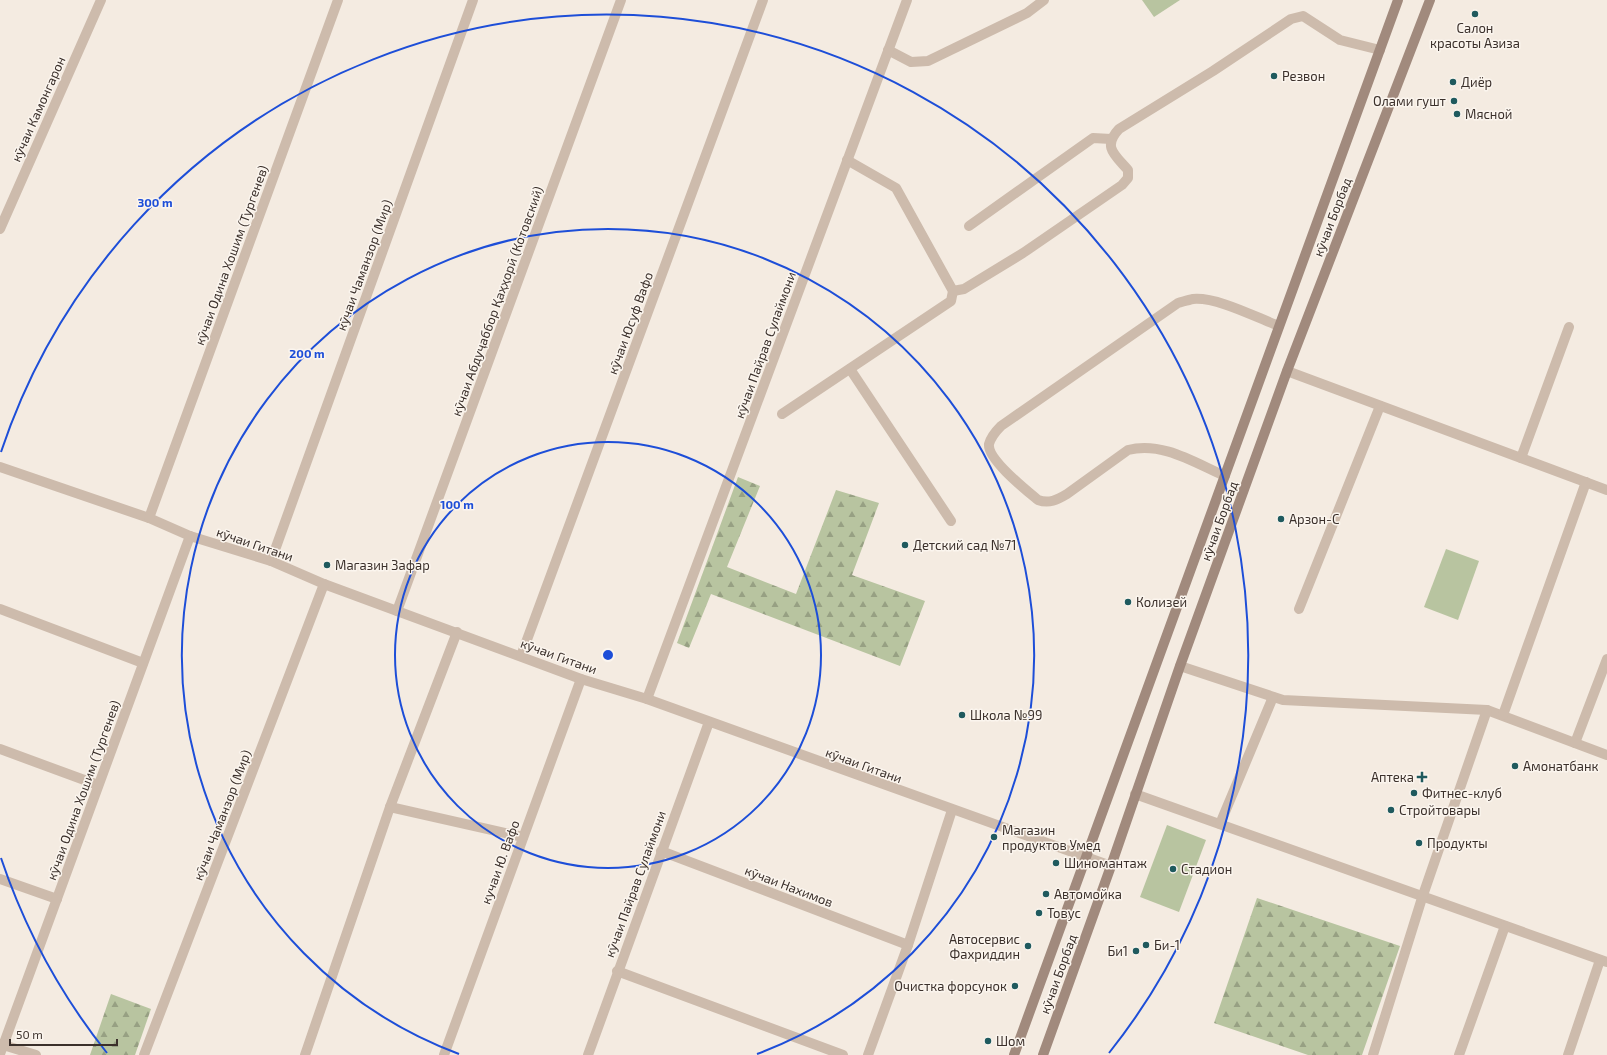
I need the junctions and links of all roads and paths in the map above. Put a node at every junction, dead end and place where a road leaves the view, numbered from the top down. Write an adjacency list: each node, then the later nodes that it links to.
1 (101, 0): 19 (street, кӯчаи Камонгарон)
2 (338, 0): 32 (street, кӯчаи Одина Хошим (Тургенев))
3 (473, 0): 35 (street, кӯчаи Чаманзор (Мир))
4 (621, 0): 39 (street, кӯчаи Абдуҷаббор Қаҳҳорӣ (Котовский))
5 (763, 0): 41 (street, кӯчаи Юсуф Вафо)
6 (907, 0): 14 (street, кӯчаи Пайрав Сулаймони)
7 (1044, 0): 14 (street)
8 (1395, 0): 12 (main road)
9 (1398, 0): 12 (main road, кӯчаи Борбад)
10 (1430, 0): 13 (main road, кӯчаи Борбад)
11 (1435, 0): 13 (main road)
12 (1394, 13): 15 (main road, кӯчаи Борбад)
13 (1423, 16): 24 (main road, кӯчаи Борбад)
14 (888, 50): 17 (street, кӯчаи Пайрав Сулаймони)
15 (1380, 50): 16 (street); 21 (main road, кӯчаи Борбад)
16 (1111, 140): 18 (street); 20 (street)
17 (847, 160): 20 (street); 47 (street, кӯчаи Пайрав Сулаймони)
18 (969, 226)
19 (0, 229)
20 (953, 291): 23 (street)
21 (1279, 326): 29 (main road, кӯчаи Борбад); 29 (street)
22 (1569, 327): 27 (street)
23 (850, 368): 26 (street); 33 (street)
24 (1287, 371): 25 (street); 44 (main road, кӯчаи Борбад)
25 (1380, 406): 27 (street); 37 (street)
26 (782, 414)
27 (1521, 458): 30 (street)
28 (0, 467): 32 (street, кӯчаи Гитани)
29 (1225, 476): 61 (main road, кӯчаи Борбад)
30 (1586, 482): 31 (street); 49 (street)
31 (1607, 490)
32 (149, 518): 34 (street, кӯчаи Гитани)
33 (950, 521)
34 (190, 536): 35 (street, кӯчаи Гитани); 43 (street, кӯчаи Одина Хошим (Тургенев))
35 (271, 561): 36 (street, кӯчаи Гитани)
36 (324, 584): 39 (street, кӯчаи Гитани); 72 (street, кӯчаи Чаманзор (Мир))
37 (1300, 609)
38 (0, 610): 43 (street)
39 (397, 611): 40 (street, кӯчаи Гитани)
40 (457, 632): 41 (street, кӯчаи Гитани); 56 (street)
41 (521, 656): 45 (street, кӯчаи Гитани)
42 (1607, 659): 51 (street)
43 (143, 663): 54 (street, кӯчаи Одина Хошим (Тургенев))
44 (1180, 666): 46 (street); 55 (main road, кӯчаи Борбад)
45 (581, 679): 47 (street, кӯчаи Гитани); 59 (street, кучаи Ю. Вафо)
46 (1273, 696): 48 (street); 58 (street)
47 (648, 699): 50 (street, кӯчаи Гитани)
48 (1487, 710): 49 (street); 64 (street)
49 (1503, 716): 51 (street)
50 (709, 722): 57 (street, кӯчаи Гитани); 60 (street, кӯчаи Пайрав Сулаймони)
51 (1575, 743): 53 (street)
52 (0, 749): 54 (street)
53 (1607, 755)
54 (98, 785): 65 (street, кӯчаи Одина Хошим (Тургенев))
55 (1135, 794): 58 (street); 62 (main road, кӯчаи Борбад)
56 (390, 807): 59 (street); 73 (street)
57 (952, 810): 61 (street, кӯчаи Гитани); 67 (street)
58 (1220, 824): 64 (street)
59 (524, 837): 74 (street, кучаи Ю. Вафо)
60 (661, 851): 67 (street, кӯчаи Нахимов); 69 (street, кӯчаи Пайрав Сулаймони)
61 (1086, 858): 62 (street, кӯчаи Гитани); 78 (main road, кӯчаи Борбад)
62 (1111, 866): 79 (main road, кӯчаи Борбад)
63 (0, 879): 65 (street)
64 (1422, 898): 66 (street); 80 (street)
65 (57, 899): 70 (street, кӯчаи Одина Хошим (Тургенев))
66 (1505, 926): 68 (street); 81 (street)
67 (908, 945): 77 (street)
68 (1604, 961): 82 (street)
69 (617, 971): 75 (street, кӯчаи Пайрав Сулаймони); 76 (street)
70 (1, 1048): 71 (street)
71 (36, 1055)
72 (144, 1055)
73 (305, 1055)
74 (444, 1055)
75 (588, 1055)
76 (843, 1055)
77 (868, 1055)
78 (1014, 1055)
79 (1043, 1055)
80 (1373, 1055)
81 (1459, 1055)
82 (1568, 1055)

